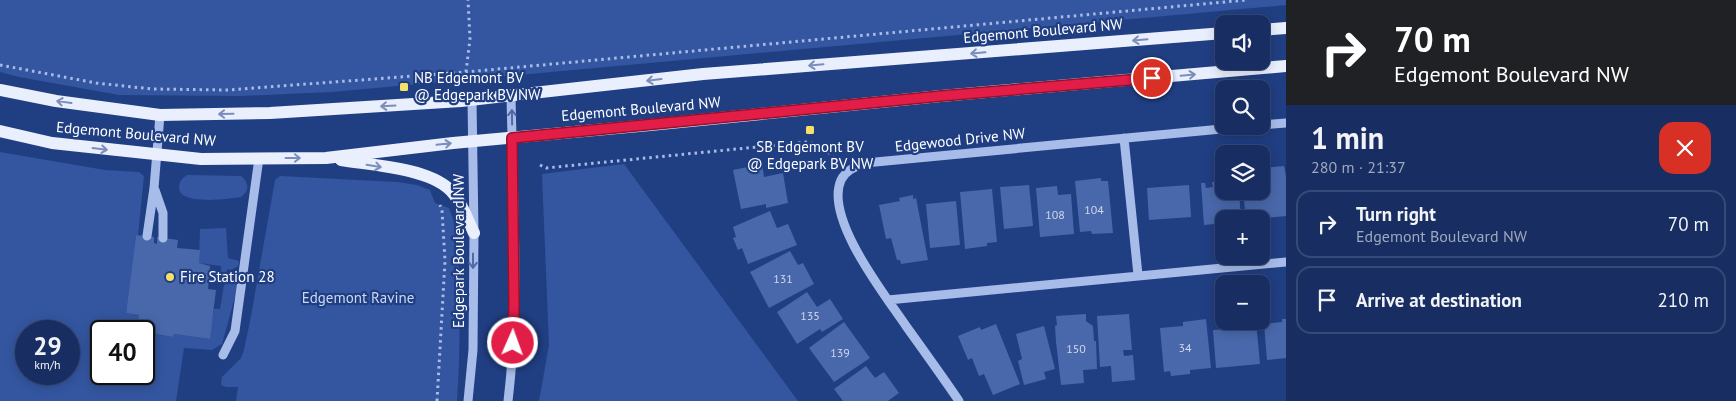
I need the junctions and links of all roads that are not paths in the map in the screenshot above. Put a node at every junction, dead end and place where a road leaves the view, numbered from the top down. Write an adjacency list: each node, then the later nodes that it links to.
1 (1286, 28): 2 (main road)
2 (1270, 29)
3 (1215, 34): 6 (main road, Edgemont Boulevard NW, one-way to 6)
4 (1286, 66): 13 (main road, Edgemont Boulevard NW, one-way to 4)
5 (0, 90): 8 (main road, Edgemont Boulevard NW, one-way to 5)
6 (511, 96): 7 (main road, Edgemont Boulevard NW); 13 (street, one-way to 6)
7 (472, 100): 8 (main road, Edgemont Boulevard NW, one-way to 8); 15 (street, Edgepark Boulevard NW)
8 (160, 115): 16 (street)
9 (1286, 123): 10 (street)
10 (1270, 125)
11 (1215, 129): 14 (street, Edgewood Drive NW)
12 (0, 131): 16 (main road, Edgemont Boulevard NW, one-way to 16)
13 (512, 138): 15 (main road, Edgemont Boulevard NW); 28 (street)
14 (1124, 138): 24 (street); 25 (street, Edgewood Drive NW)
15 (472, 142): 18 (main road, Edgemont Boulevard NW, one-way to 15); 20 (street, Edgepark Boulevard NW)
16 (157, 156): 17 (main road, Edgemont Boulevard NW); 19 (street)
17 (259, 158): 18 (main road, Edgemont Boulevard NW, one-way to 18); 26 (street)
18 (326, 158): 20 (main road, one-way to 20)
19 (154, 188): 21 (street); 22 (street)
20 (474, 233): 27 (street, Edgepark Boulevard NW, one-way to 27)
21 (147, 236)
22 (163, 238)
23 (1286, 262): 24 (street)
24 (1138, 276): 25 (street)
25 (888, 300): 29 (street)
26 (223, 355)
27 (468, 401)
28 (508, 401)
29 (959, 401)

